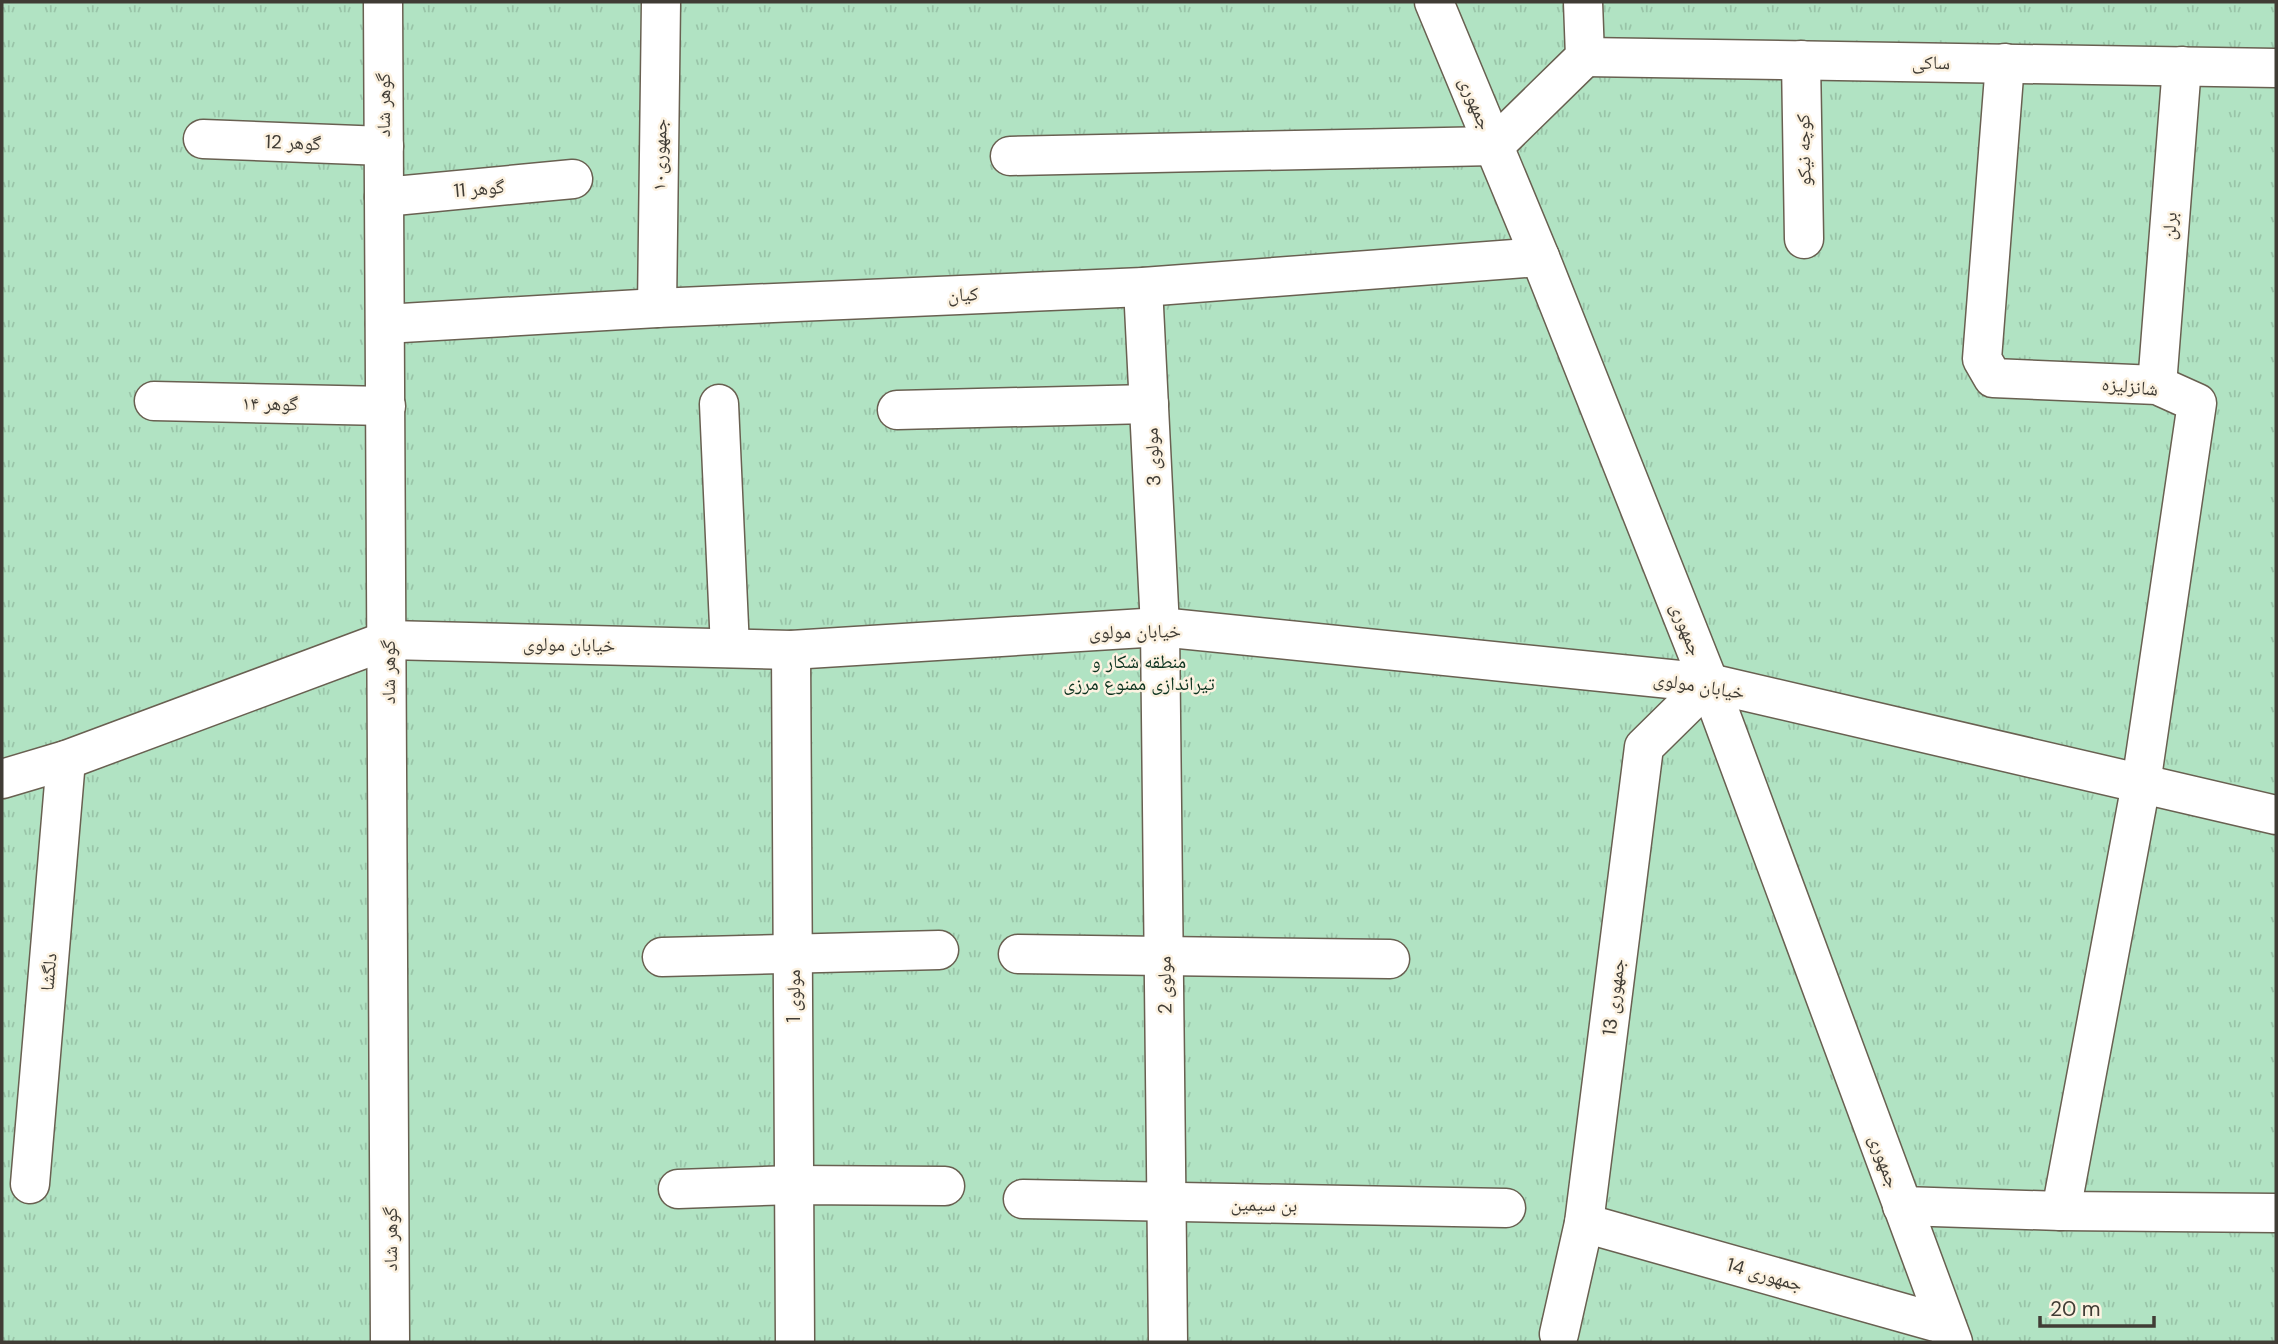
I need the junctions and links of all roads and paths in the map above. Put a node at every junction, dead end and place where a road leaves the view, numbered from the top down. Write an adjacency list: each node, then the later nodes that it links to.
1 (383, 2): 11 (street, گوهر شاد)
2 (661, 2): 19 (street, جمهوری۱۰)
3 (1434, 2): 12 (street, جمهوری)
4 (1583, 2): 5 (street)
5 (1585, 57): 6 (street, ساکی); 12 (street)
6 (1801, 60): 7 (street, ساکی); 16 (street, کوچه نیکو)
7 (2005, 63): 8 (street, ساکی); 21 (street, شانزلیزه)
8 (2182, 66): 9 (street, ساکی); 21 (street, برلن)
9 (2276, 68)
10 (203, 139): 11 (street, گوهر 12)
11 (384, 146): 15 (street, گوهر شاد)
12 (1494, 146): 13 (street); 17 (street, جمهوری)
13 (1010, 156)
14 (573, 179): 15 (street, گوهر 11)
15 (384, 197): 20 (street, گوهر شاد)
16 (1804, 239)
17 (1540, 257): 18 (street, کیان); 31 (street, جمهوری)
18 (1143, 286): 19 (street, کیان); 24 (street, مولوی 3)
19 (657, 308): 20 (street, کیان)
20 (385, 324): 25 (street, گوهر شاد)
21 (2157, 385): 34 (street, شانزلیزه)
22 (154, 401): 25 (street, گوهر ۱۴)
23 (719, 404): 29 (street)
24 (1149, 404): 26 (street); 27 (street, مولوی 3)
25 (386, 405): 28 (street, گوهر شاد)
26 (897, 410)
27 (1160, 627): 30 (street, خیابان مولوی); 31 (street, خیابان مولوی); 39 (street, مولوی 2)
28 (388, 640): 29 (street, خیابان مولوی); 32 (street, خیابان مولوی); 55 (street, گوهر شاد)
29 (730, 649): 30 (street, خیابان مولوی)
30 (791, 650): 37 (street, مولوی 1)
31 (1709, 683): 34 (street, خیابان مولوی); 48 (street, جمهوری); 52 (street, جمهوری 13)
32 (66, 760): 33 (street, خیابان مولوی); 42 (street, دلگشا)
33 (2, 779)
34 (2141, 784): 35 (street, خیابان مولوی); 50 (street)
35 (2276, 815)
36 (939, 950): 37 (street)
37 (793, 954): 40 (street); 43 (street, مولوی 1)
38 (1018, 954): 39 (street)
39 (1163, 956): 41 (street); 47 (street, مولوی 2)
40 (662, 957)
41 (1390, 959)
42 (30, 1184)
43 (794, 1185): 44 (street); 45 (street); 56 (street, مولوی 1)
44 (945, 1186)
45 (678, 1189)
46 (1023, 1199): 47 (street, بن سیمین)
47 (1166, 1202): 49 (street, بن سیمین); 57 (street, مولوی 2)
48 (1902, 1206): 50 (street); 54 (street, جمهوری)
49 (1506, 1208)
50 (2061, 1211): 51 (street)
51 (2276, 1213)
52 (1584, 1223): 53 (street, جمهوری 13); 54 (street, جمهوری 14)
53 (1559, 1334)
54 (1950, 1334)
55 (390, 1342)
56 (795, 1342)
57 (1168, 1342)

